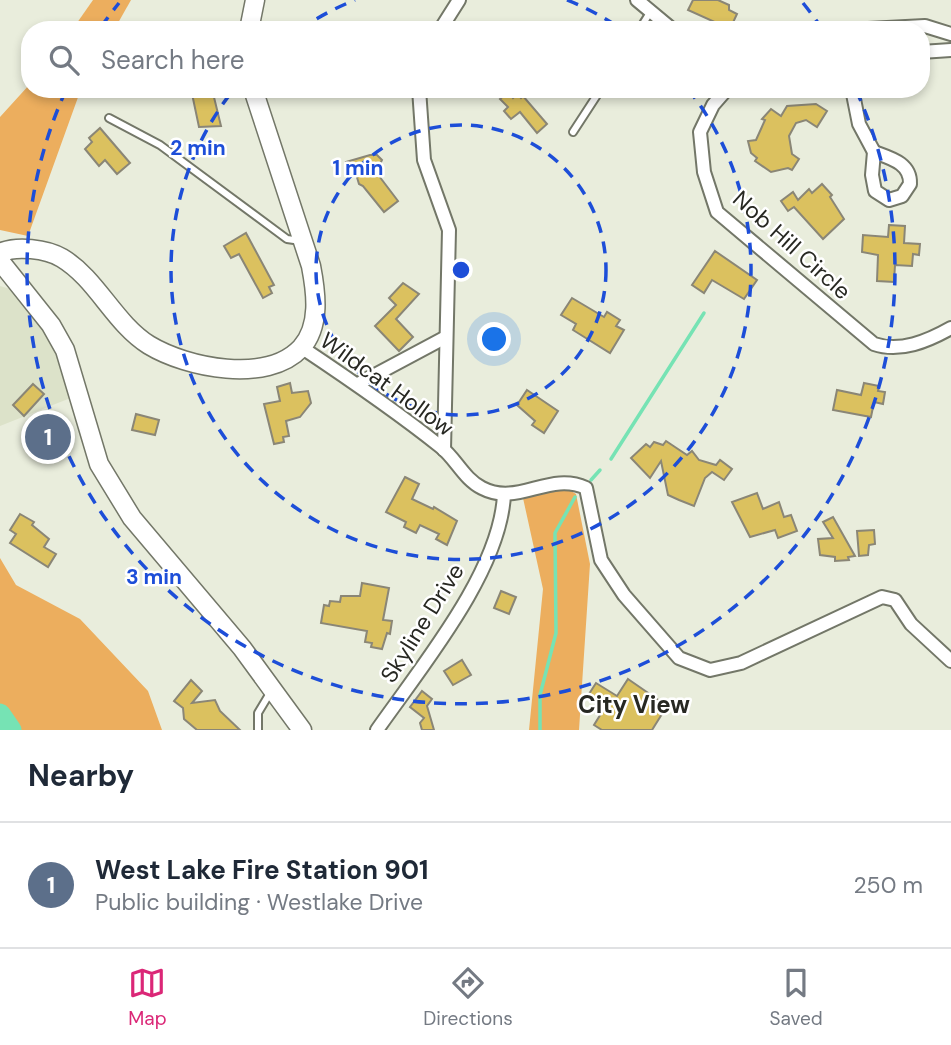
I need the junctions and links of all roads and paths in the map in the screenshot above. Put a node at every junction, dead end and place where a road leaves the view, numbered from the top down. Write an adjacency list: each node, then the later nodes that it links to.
1 (255, 0): 5 (street)
2 (459, 0): 6 (street)
3 (637, 0): 4 (street)
4 (651, 11): 7 (lane); 8 (street)
5 (251, 21)
6 (446, 21)
7 (645, 21)
8 (663, 21)
9 (930, 28): 10 (street)
10 (951, 34)
11 (951, 50): 12 (street)
12 (930, 51)
13 (256, 98): 21 (street)
14 (420, 98): 26 (street)
15 (595, 98): 19 (lane)
16 (719, 98): 25 (street, Nob Hill Circle)
17 (854, 98): 20 (street)
18 (109, 118): 21 (lane)
19 (573, 132)
20 (874, 152)
21 (303, 241): 27 (street)
22 (0, 253): 27 (street)
23 (0, 261): 24 (street)
24 (9, 279): 32 (street)
25 (951, 328)
26 (446, 337): 28 (street); 29 (street)
27 (301, 347): 28 (street, Wildcat Hollow)
28 (358, 384): 29 (street, Wildcat Hollow)
29 (444, 450): 30 (street, Wildcat Hollow)
30 (504, 494): 31 (street); 35 (street, Skyline Drive)
31 (951, 660)
32 (273, 690): 33 (lane); 34 (street)
33 (258, 730)
34 (302, 730)
35 (377, 730)

